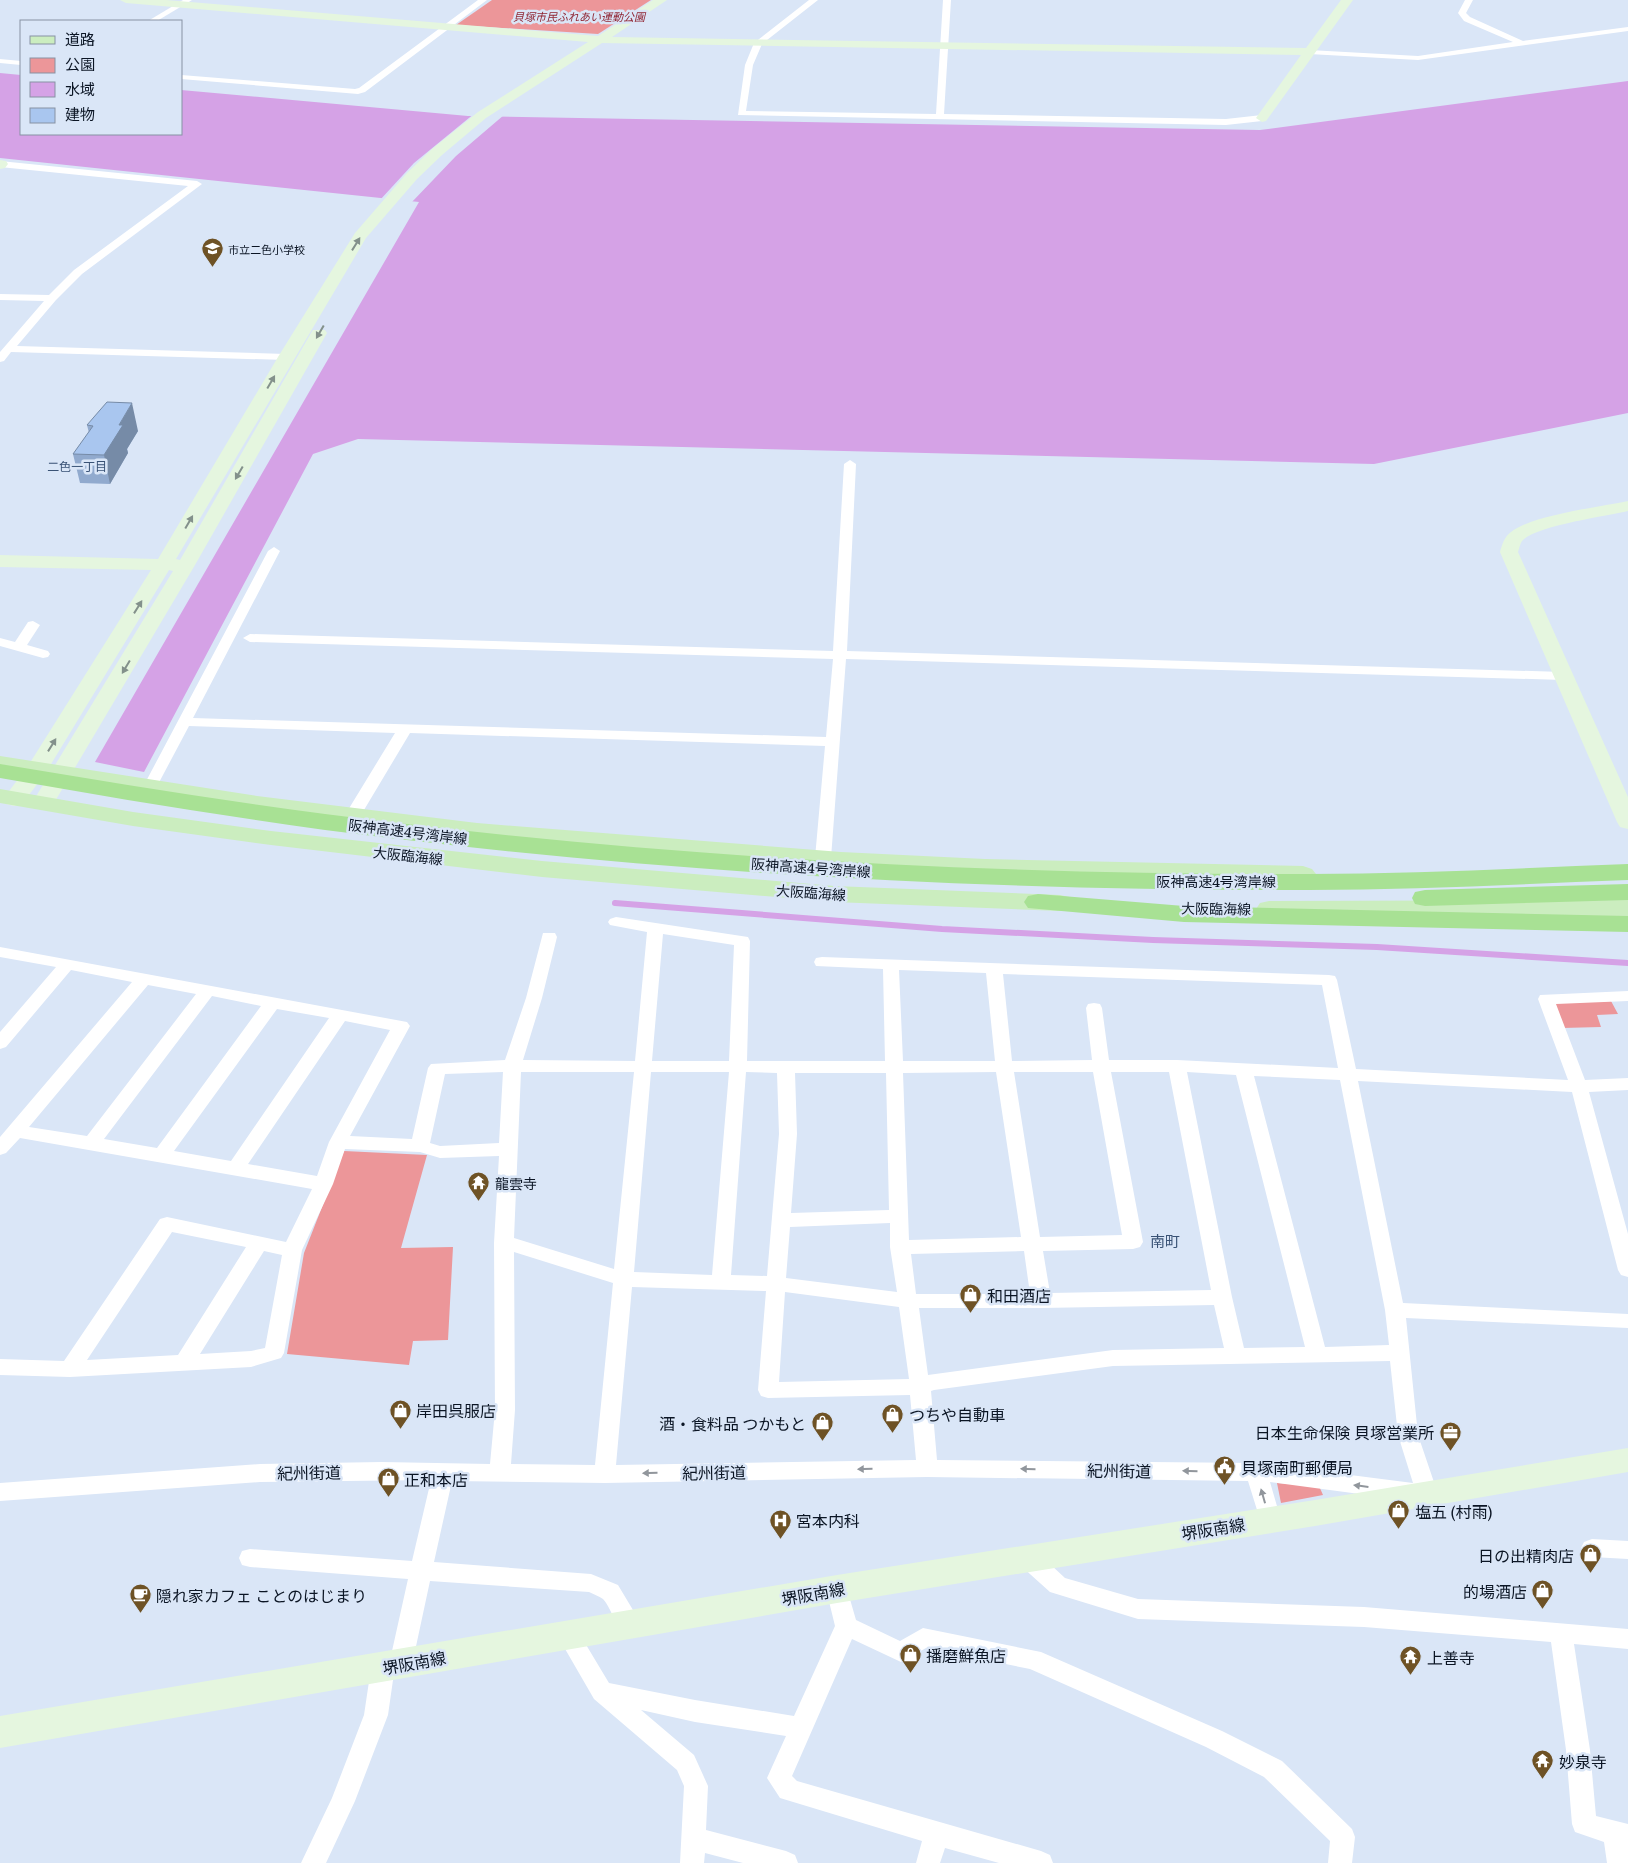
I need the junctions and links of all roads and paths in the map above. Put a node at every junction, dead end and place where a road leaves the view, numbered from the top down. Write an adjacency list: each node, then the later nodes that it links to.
1 (126, 0): 9 (street)
2 (483, 0): 11 (street)
3 (661, 0): 13 (street)
4 (672, 0): 13 (street)
5 (814, 0): 14 (street)
6 (947, 0): 16 (street)
7 (1347, 0): 17 (street)
8 (1469, 0): 15 (street)
9 (185, 2): 10 (street); 11 (street)
10 (154, 20)
11 (449, 26): 13 (street); 20 (street)
12 (1628, 29): 15 (street)
13 (604, 39): 14 (street); 24 (street)
14 (758, 43): 16 (street); 21 (street)
15 (1521, 43): 17 (street)
16 (945, 46): 17 (street); 21 (street)
17 (1310, 52): 22 (street)
18 (0, 61): 19 (street)
19 (20, 62)
20 (182, 77)
21 (940, 117): 22 (street)
22 (1262, 118)
23 (0, 164): 26 (street)
24 (395, 201): 28 (street, one-way to 24); 35 (street, one-way to 35)
25 (0, 298): 26 (street)
26 (52, 298): 27 (street)
27 (8, 349): 28 (street); 29 (street)
28 (286, 357): 34 (street, one-way to 28)
29 (0, 359)
30 (850, 464): 41 (street)
31 (1628, 506): 42 (street)
32 (274, 551): 43 (street)
33 (1, 562): 34 (street)
34 (164, 564): 35 (street); 47 (street, one-way to 34)
35 (186, 565): 49 (street, one-way to 49)
36 (33, 625): 39 (street)
37 (250, 638): 41 (street)
38 (0, 642): 39 (street)
39 (19, 647): 40 (street)
40 (43, 654)
41 (840, 655): 42 (street); 45 (street)
42 (1563, 676): 54 (street)
43 (183, 722): 44 (street); 50 (street)
44 (405, 729): 45 (street); 53 (street)
45 (833, 742): 55 (street)
46 (0, 763): 47 (main road)
47 (37, 769): 49 (main road); 51 (street)
48 (0, 771): 57 (highway, 阪神高速4号湾岸線)
49 (62, 774): 50 (main road); 52 (street)
50 (150, 787): 53 (main road)
51 (5, 794): 52 (main road, 大阪臨海線); 59 (highway, 阪神高速4号湾岸線)
52 (43, 803): 60 (main road, 大阪臨海線)
53 (353, 815): 55 (main road)
54 (1628, 822)
55 (832, 859): 56 (highway); 58 (main road)
56 (1628, 859)
57 (1628, 872)
58 (1628, 879)
59 (1628, 892)
60 (1038, 902): 61 (main road, 大阪臨海線); 63 (highway)
61 (1628, 908)
62 (616, 922): 64 (street)
63 (1628, 924)
64 (656, 927): 78 (street); 82 (street)
65 (549, 937): 79 (street)
66 (0, 952): 69 (street)
67 (822, 962): 68 (street)
68 (891, 964): 70 (street); 85 (street)
69 (67, 965): 71 (street); 77 (street)
70 (994, 968): 84 (street); 87 (street)
71 (142, 980): 72 (street); 90 (street)
72 (207, 991): 74 (street); 91 (street)
73 (1628, 996): 89 (street)
74 (272, 1003): 76 (street); 96 (street)
75 (1094, 1008): 80 (street)
76 (340, 1015): 92 (street); 97 (street)
77 (0, 1043)
78 (643, 1065): 79 (street); 82 (street); 107 (street)
79 (512, 1066): 93 (street); 95 (street)
80 (1101, 1066): 81 (street); 84 (street); 103 (street)
81 (1177, 1066): 86 (street); 110 (street)
82 (738, 1067): 83 (street); 108 (street)
83 (786, 1067): 85 (street); 100 (street)
84 (1004, 1067): 85 (street); 103 (street)
85 (893, 1068): 99 (street)
86 (1243, 1069): 87 (street); 116 (street)
87 (1346, 1073): 89 (street); 113 (street)
88 (1628, 1084): 89 (street)
89 (1578, 1086): 106 (street)
90 (16, 1131): 91 (street); 94 (street)
91 (91, 1142): 96 (street)
92 (338, 1142): 93 (street); 98 (street)
93 (420, 1146): 95 (street)
94 (0, 1149)
95 (508, 1149): 102 (street)
96 (162, 1155): 97 (street)
97 (236, 1168): 98 (street)
98 (324, 1184): 105 (street)
99 (899, 1216): 100 (street); 104 (street)
100 (782, 1220): 109 (street)
101 (259, 1243): 105 (street); 118 (street); 120 (street)
102 (504, 1243): 107 (street); 126 (street)
103 (1032, 1243): 104 (street); 112 (street)
104 (900, 1247): 111 (street)
105 (292, 1250): 118 (street)
106 (1627, 1261)
107 (623, 1280): 108 (street); 127 (street)
108 (721, 1282): 109 (street)
109 (777, 1284): 111 (street); 121 (street)
110 (1222, 1297): 112 (street); 117 (street)
111 (909, 1301): 112 (street); 121 (street)
112 (1041, 1301)
113 (1395, 1310): 114 (street); 115 (street)
114 (1628, 1321)
115 (1399, 1353): 116 (street); 129 (street)
116 (1317, 1354): 117 (street)
117 (1236, 1356): 121 (street)
118 (184, 1362): 120 (street)
119 (0, 1367): 120 (street)
120 (70, 1369)
121 (920, 1387): 123 (street)
122 (1628, 1460): 129 (street, 堺阪南線)
123 (927, 1468): 124 (street, 紀州街道, one-way to 123); 127 (street, 紀州街道, one-way to 127)
124 (1256, 1472): 129 (street, 紀州街道, one-way to 124); 130 (street, one-way to 124)
125 (443, 1474): 126 (street, 紀州街道); 128 (street, 紀州街道); 135 (street)
126 (500, 1474): 127 (street, 紀州街道)
127 (605, 1474)
128 (0, 1492)
129 (1427, 1494): 130 (street, 堺阪南線)
130 (1270, 1520): 134 (street, 堺阪南線)
131 (1592, 1548): 132 (street)
132 (1628, 1550)
133 (250, 1558): 135 (street)
134 (1029, 1560): 136 (street, 堺阪南線); 139 (street)
135 (422, 1570): 137 (street); 142 (street)
136 (837, 1589): 137 (street, 堺阪南線); 138 (street)
137 (631, 1625): 140 (street, 堺阪南線)
138 (846, 1626): 144 (street); 154 (street)
139 (1561, 1634): 141 (street); 147 (street)
140 (568, 1635): 142 (street, 堺阪南線); 143 (street)
141 (1628, 1639)
142 (391, 1666): 145 (street, 堺阪南線); 149 (street)
143 (602, 1692): 144 (street); 148 (street)
144 (801, 1728): 146 (street)
145 (0, 1732)
146 (936, 1834): 152 (street); 153 (street)
147 (1622, 1835): 155 (street)
148 (694, 1838): 150 (street); 151 (street)
149 (313, 1863)
150 (692, 1863)
151 (786, 1863)
152 (928, 1863)
153 (1041, 1863)
154 (1340, 1863)
155 (1619, 1863)

